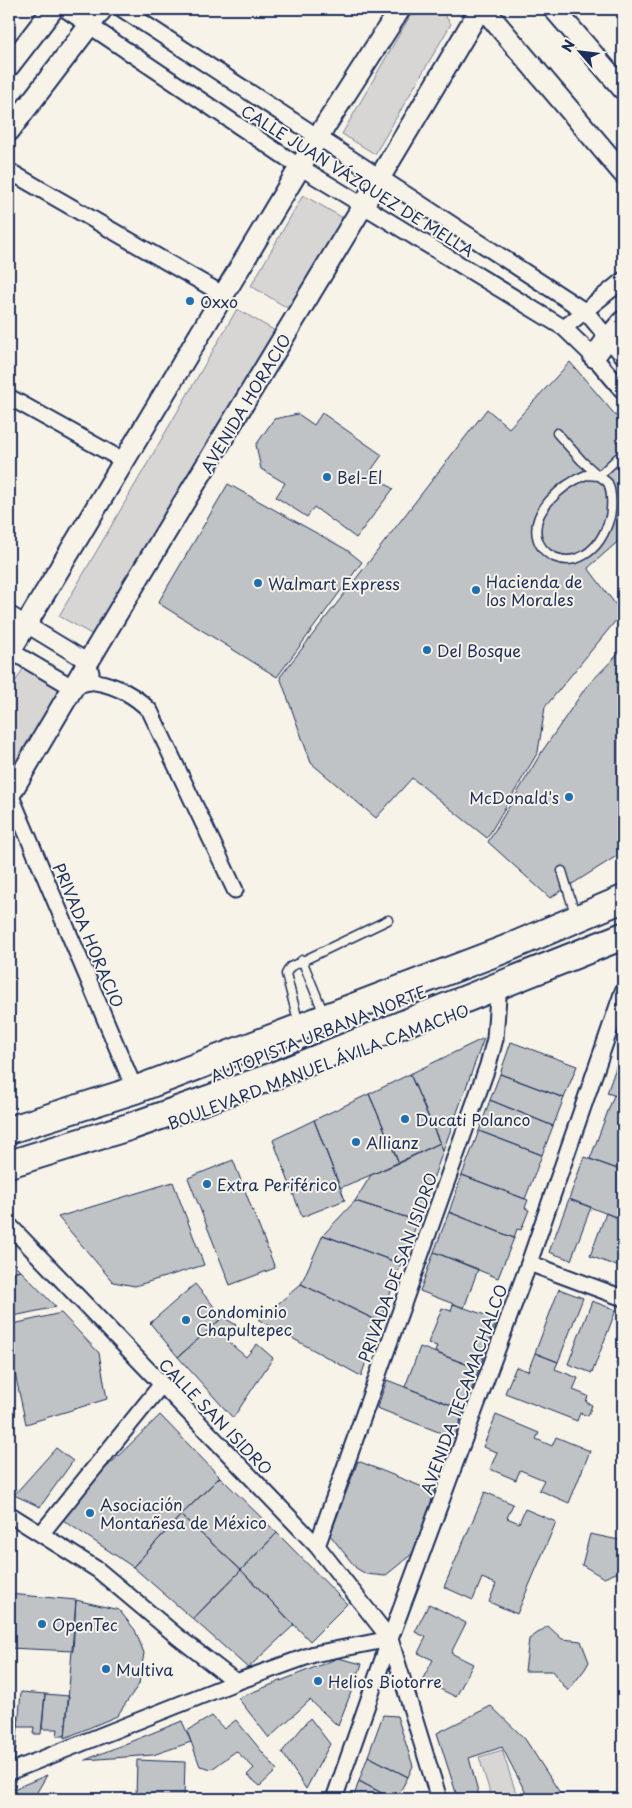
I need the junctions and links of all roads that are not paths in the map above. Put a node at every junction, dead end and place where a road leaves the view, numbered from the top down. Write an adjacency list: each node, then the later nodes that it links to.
1 (54, 9): 9 (street)
2 (65, 9): 8 (street, CALLE JUAN VÁZQUEZ DE MELLA)
3 (102, 9): 8 (street)
4 (122, 9): 12 (street, CALLE JUAN VÁZQUEZ DE MELLA)
5 (400, 9): 12 (street)
6 (482, 9): 15 (street); 16 (street, AVENIDA HORACIO)
7 (554, 9): 10 (street)
8 (89, 25): 11 (street); 13 (street, CALLE JUAN VÁZQUEZ DE MELLA)
9 (9, 66)
10 (623, 89)
11 (9, 131)
12 (318, 137): 13 (street); 16 (street, CALLE JUAN VÁZQUEZ DE MELLA)
13 (300, 167): 17 (street, CALLE JUAN VÁZQUEZ DE MELLA); 19 (street)
14 (9, 171): 19 (street)
15 (623, 173)
16 (381, 178): 17 (street, AVENIDA HORACIO); 20 (street, CALLE JUAN VÁZQUEZ DE MELLA)
17 (364, 207): 22 (street, CALLE JUAN VÁZQUEZ DE MELLA); 35 (street, AVENIDA HORACIO)
18 (623, 280): 20 (street)
19 (224, 295): 30 (street)
20 (586, 312): 22 (street); 23 (street, CALLE JUAN VÁZQUEZ DE MELLA)
21 (623, 320): 23 (street)
22 (564, 328): 25 (street, CALLE JUAN VÁZQUEZ DE MELLA)
23 (608, 338): 24 (street, CALLE JUAN VÁZQUEZ DE MELLA); 25 (street)
24 (623, 356)
25 (594, 357): 26 (street, CALLE JUAN VÁZQUEZ DE MELLA)
26 (623, 391)
27 (9, 397): 30 (street)
28 (558, 433): 31 (lane)
29 (623, 453): 31 (lane)
30 (124, 461): 33 (street)
31 (599, 476): 31 (lane)
32 (9, 614): 33 (street)
33 (26, 624): 34 (street); 35 (street)
34 (9, 651): 36 (street)
35 (91, 672): 36 (street, AVENIDA HORACIO); 39 (street)
36 (72, 687): 37 (street, AVENIDA HORACIO)
37 (9, 795): 51 (street, PRIVADA HORACIO)
38 (562, 871): 42 (lane)
39 (234, 890)
40 (623, 899): 42 (highway)
41 (623, 912): 53 (highway, AUTOPISTA URBANA NORTE)
42 (577, 919): 49 (highway)
43 (388, 920): 46 (lane)
44 (623, 936): 54 (highway, AUTOPISTA URBANA NORTE)
45 (623, 946): 48 (highway, BOULEVARD MANUEL ÁVILA CAMACHO)
46 (302, 960): 49 (lane); 50 (lane)
47 (623, 991): 57 (street, AVENIDA TECAMACHALCO)
48 (498, 997): 55 (highway, BOULEVARD MANUEL ÁVILA CAMACHO); 62 (street, PRIVADA DE SAN ISIDRO)
49 (325, 1018): 50 (highway)
50 (300, 1028): 51 (highway)
51 (135, 1090): 52 (highway)
52 (9, 1130)
53 (9, 1142)
54 (9, 1164)
55 (9, 1174)
56 (9, 1225): 59 (street, CALLE SAN ISIDRO)
57 (528, 1263): 58 (street); 63 (street, AVENIDA TECAMACHALCO)
58 (623, 1298)
59 (162, 1384): 61 (street); 62 (street, CALLE SAN ISIDRO)
60 (9, 1514): 61 (street)
61 (41, 1534): 64 (street)
62 (317, 1546): 63 (street, CALLE SAN ISIDRO)
63 (390, 1639): 64 (street); 66 (street, AVENIDA TECAMACHALCO); 67 (street)
64 (236, 1682): 65 (street)
65 (9, 1772)
66 (334, 1799)
67 (439, 1799)

